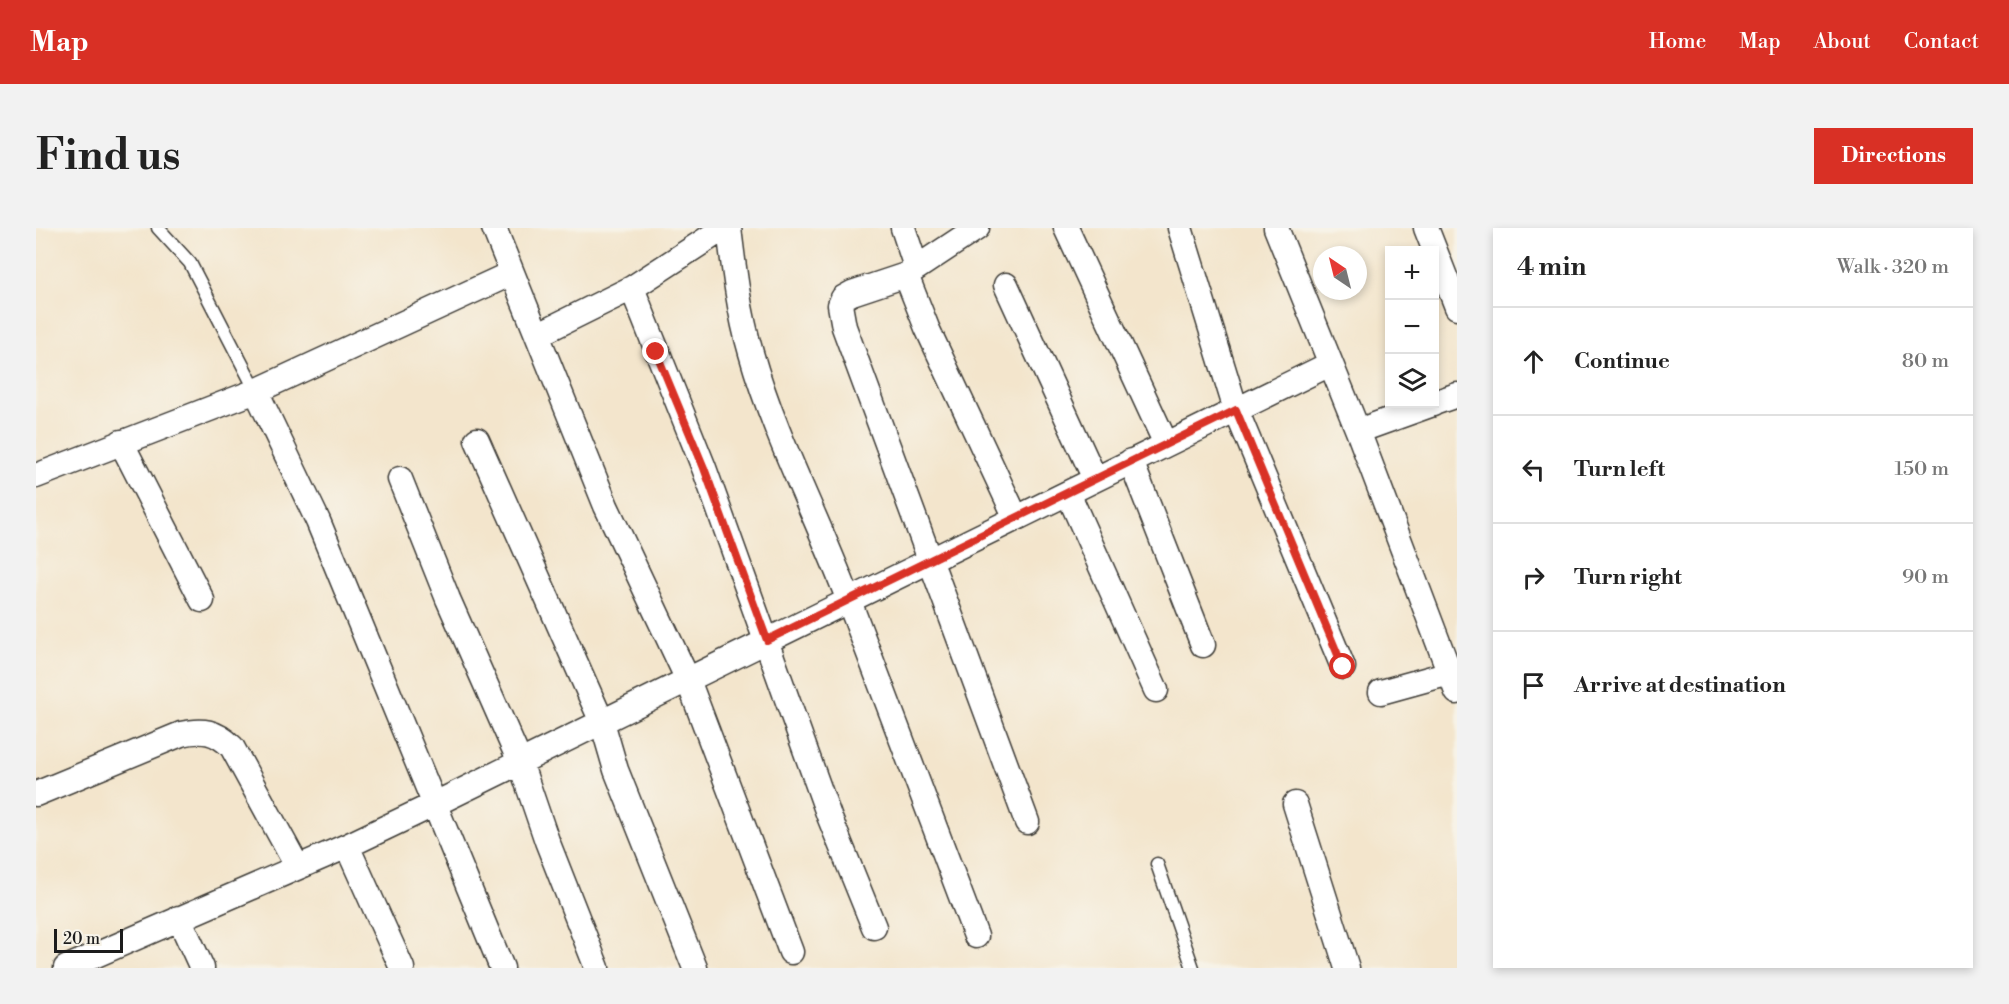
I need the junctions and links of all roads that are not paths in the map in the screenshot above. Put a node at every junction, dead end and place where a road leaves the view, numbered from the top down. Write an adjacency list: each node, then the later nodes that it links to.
1 (158, 228): 18 (lane)
2 (724, 228): 14 (street)
3 (729, 228): 35 (street)
4 (903, 228): 11 (street)
5 (977, 228): 11 (street)
6 (1066, 228): 26 (street)
7 (1180, 228): 22 (street)
8 (1276, 228): 17 (street)
9 (1426, 228): 15 (street)
10 (502, 231): 12 (street)
11 (911, 271): 32 (street); 33 (street)
12 (512, 273): 16 (street); 18 (street)
13 (1006, 285): 30 (street)
14 (632, 288): 16 (street); 36 (street)
15 (1457, 306)
16 (537, 335): 40 (street)
17 (1330, 364): 22 (street); 23 (street)
18 (256, 391): 25 (street); 46 (street)
19 (1457, 395): 20 (street)
20 (1439, 401)
21 (1420, 408): 23 (street)
22 (1236, 410): 26 (street); 38 (street)
23 (1358, 431): 39 (street)
24 (477, 440): 43 (street)
25 (121, 442): 28 (street); 34 (street)
26 (1166, 444): 27 (street)
27 (1131, 461): 30 (street); 37 (street)
28 (36, 476)
29 (400, 478): 44 (street)
30 (1095, 479): 31 (street)
31 (1068, 493): 32 (street); 41 (street)
32 (1016, 518): 33 (street)
33 (931, 560): 35 (street); 48 (street)
34 (202, 600)
35 (849, 600): 36 (street); 54 (street)
36 (767, 640): 40 (street); 53 (street)
37 (1203, 645)
38 (1343, 667)
39 (1455, 678): 42 (street)
40 (688, 680): 43 (street); 55 (street)
41 (1156, 690)
42 (1381, 692)
43 (602, 722): 44 (street); 61 (street)
44 (520, 762): 46 (street); 60 (street)
45 (36, 795): 51 (street)
46 (435, 804): 49 (street); 59 (street)
47 (1295, 804): 63 (street)
48 (1027, 822)
49 (347, 846): 51 (street); 58 (street)
50 (1157, 864): 62 (lane)
51 (297, 866): 52 (street)
52 (179, 918): 56 (street); 57 (street)
53 (874, 927)
54 (976, 936)
55 (791, 952)
56 (66, 968)
57 (202, 968)
58 (402, 968)
59 (502, 968)
60 (597, 968)
61 (694, 968)
62 (1193, 968)
63 (1347, 968)

